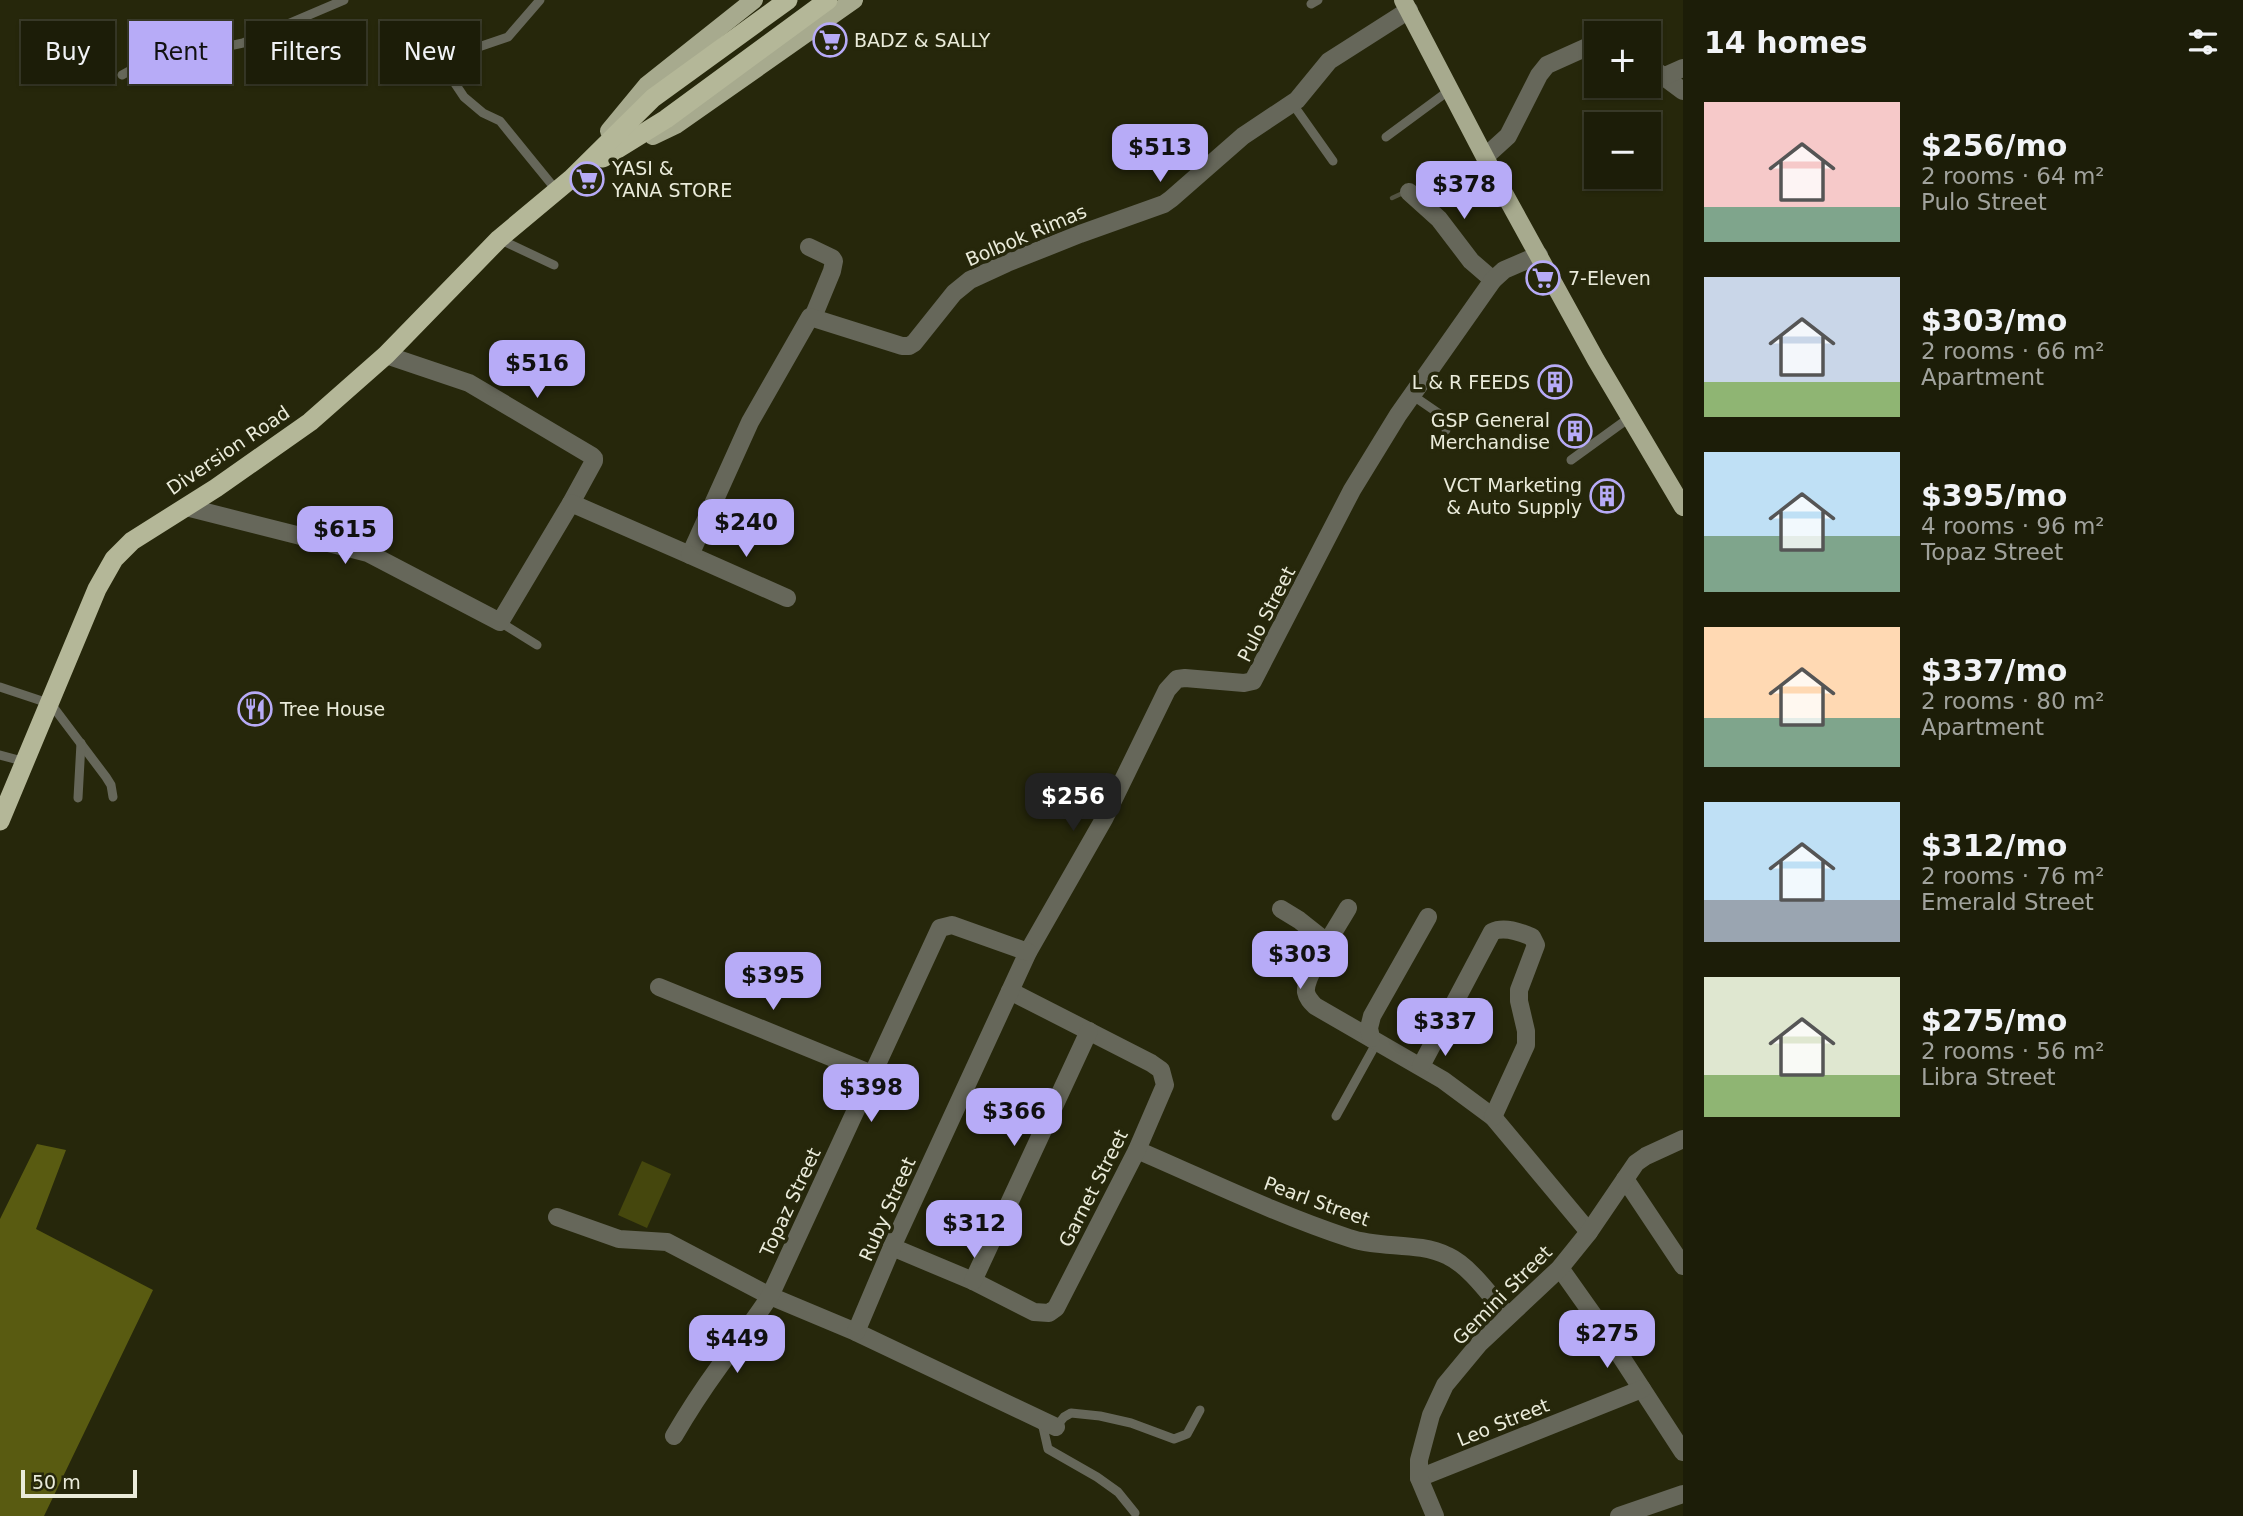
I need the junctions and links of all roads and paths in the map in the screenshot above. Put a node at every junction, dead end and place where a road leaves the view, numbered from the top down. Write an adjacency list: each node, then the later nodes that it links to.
1 (344, 0): 12 (lane)
2 (540, 0): 8 (lane)
3 (788, 0): 21 (highway)
4 (828, 0): 21 (highway)
5 (854, 0): 21 (main road, Diversion Road)
6 (744, 3): 21 (main road, Diversion Road)
7 (1406, 5): 15 (main road); 17 (street, Bolbok Rimas)
8 (480, 46)
9 (1584, 48): 19 (street)
10 (1683, 68): 13 (street)
11 (1661, 73): 13 (street)
12 (122, 75)
13 (1665, 76): 16 (street)
14 (455, 84): 21 (lane)
15 (1451, 89): 18 (lane); 19 (main road)
16 (1683, 91)
17 (1292, 103): 20 (lane); 28 (street, Bolbok Rimas)
18 (1386, 137)
19 (1486, 156): 25 (main road)
20 (1333, 161)
21 (564, 184): 23 (highway, Diversion Road)
22 (1409, 192): 27 (street)
23 (499, 240): 26 (lane); 29 (highway, Diversion Road)
24 (809, 247): 28 (street)
25 (1539, 255): 27 (street, Pulo Street); 31 (main road)
26 (554, 265)
27 (1493, 281): 30 (street, Pulo Street)
28 (813, 317): 37 (street)
29 (386, 355): 34 (street); 35 (highway, Diversion Road)
30 (1412, 395): 32 (lane); 54 (street, Pulo Street)
31 (1629, 418): 33 (lane); 36 (main road)
32 (1446, 430)
33 (1571, 460)
34 (571, 503): 37 (street); 39 (street)
35 (186, 507): 39 (street); 42 (highway, Diversion Road)
36 (1683, 507)
37 (690, 555): 38 (street)
38 (787, 598)
39 (500, 622): 40 (lane)
40 (537, 645)
41 (0, 687): 42 (lane)
42 (51, 704): 43 (lane); 45 (highway, Diversion Road)
43 (81, 743): 47 (lane); 48 (lane)
44 (0, 755): 45 (lane)
45 (26, 762): 46 (highway, Diversion Road)
46 (6, 793): 49 (highway, Diversion Road)
47 (113, 797)
48 (78, 798)
49 (0, 821)
50 (1349, 908): 53 (street)
51 (1281, 909): 53 (street)
52 (1428, 917): 58 (street)
53 (1328, 943): 58 (street)
54 (1028, 952): 56 (street, Pulo Street); 60 (street, Topaz Street)
55 (659, 987): 60 (street)
56 (1010, 991): 57 (street); 68 (street, Ruby Street)
57 (1089, 1031): 64 (street, Garnet Street); 71 (street)
58 (1374, 1040): 59 (street); 61 (lane)
59 (1421, 1066): 62 (street); 62 (street)
60 (872, 1074): 72 (street, Topaz Street)
61 (1336, 1116)
62 (1493, 1117): 67 (street)
63 (1683, 1139): 65 (street, Gemini Street)
64 (1137, 1150): 71 (street, Garnet Street); 73 (street, Pearl Street)
65 (1625, 1179): 67 (street, Gemini Street); 69 (street)
66 (557, 1217): 72 (street)
67 (1589, 1232): 70 (street, Gemini Street)
68 (892, 1247): 71 (street); 74 (street, Ruby Street)
69 (1683, 1266)
70 (1560, 1268): 73 (street, Gemini Street); 75 (street)
71 (973, 1281)
72 (770, 1296): 74 (street); 79 (street, Topaz Street)
73 (1508, 1316): 81 (street, Gemini Street)
74 (856, 1332): 77 (street)
75 (1642, 1389): 80 (street); 81 (street, Leo Street)
76 (1200, 1410): 78 (lane)
77 (1038, 1420): 78 (street); 83 (lane)
78 (1056, 1427)
79 (674, 1436)
80 (1683, 1451)
81 (1419, 1478): 84 (street)
82 (1683, 1494): 85 (street)
83 (1135, 1513)
84 (1435, 1516)
85 (1619, 1516)

